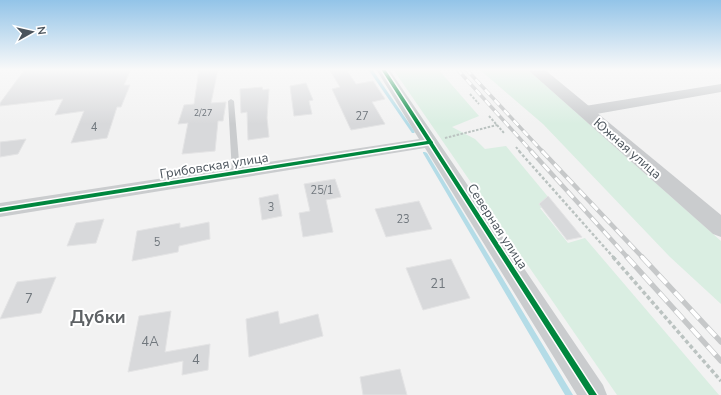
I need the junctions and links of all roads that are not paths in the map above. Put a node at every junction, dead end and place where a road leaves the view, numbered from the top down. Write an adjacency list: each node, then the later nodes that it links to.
1 (395, 87): 6 (street, Северная улица)
2 (557, 87): 5 (street, Южная улица)
3 (721, 88): 5 (street)
4 (231, 101): 7 (lane)
5 (585, 111): 9 (street, Южная улица)
6 (431, 142): 7 (street, Грибовская улица); 10 (street, Северная улица)
7 (236, 173): 8 (street, Грибовская улица)
8 (0, 210)
9 (721, 228)
10 (593, 395)

